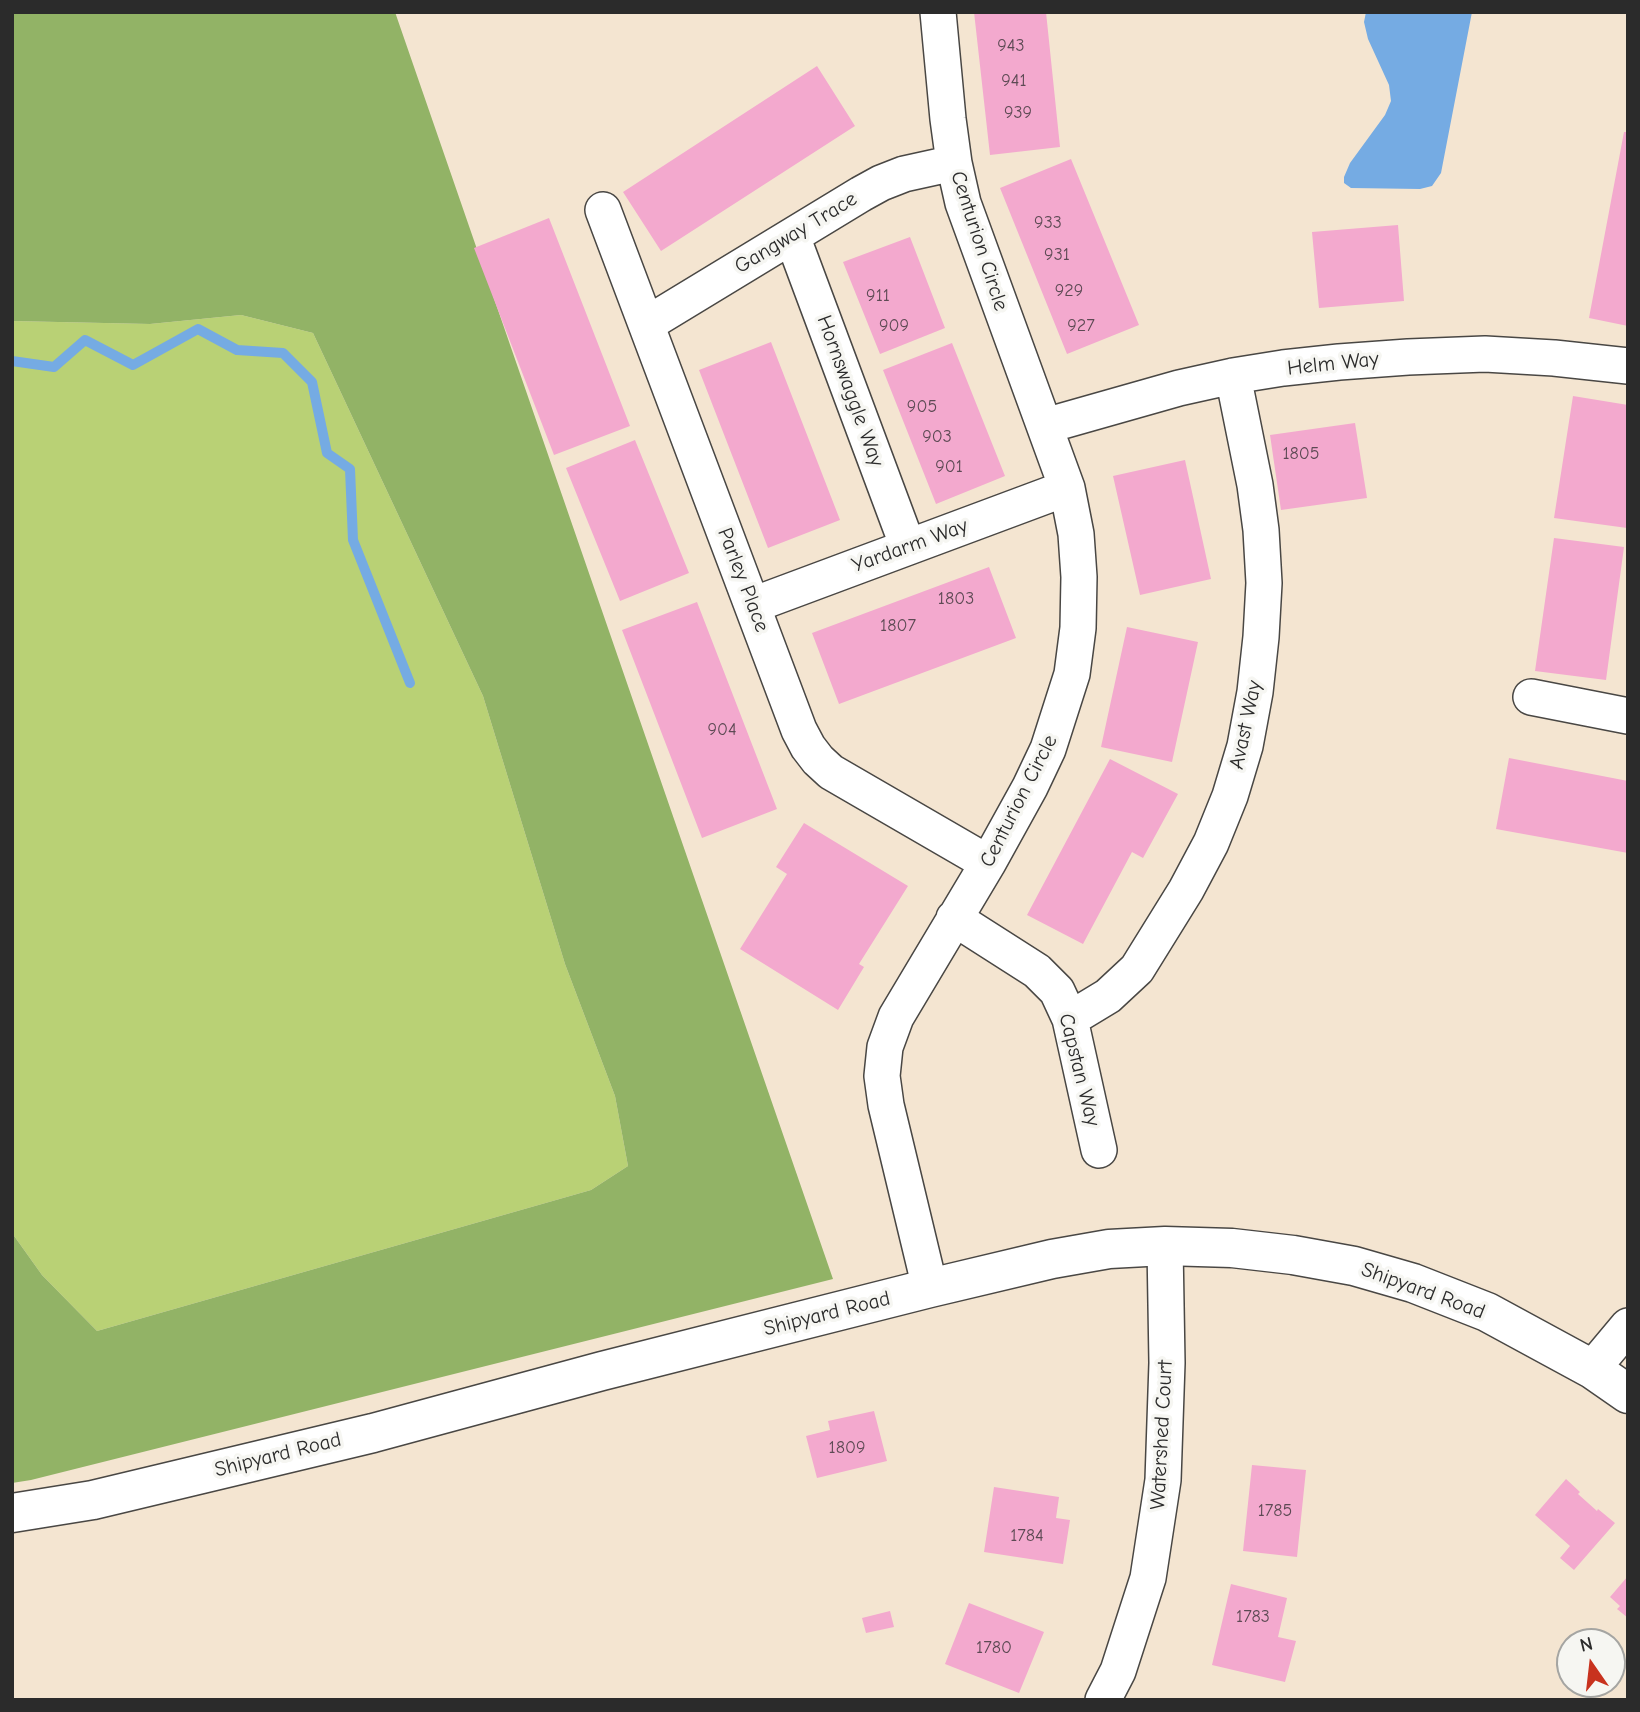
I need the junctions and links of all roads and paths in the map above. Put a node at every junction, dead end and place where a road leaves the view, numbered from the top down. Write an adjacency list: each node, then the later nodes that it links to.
1 (938, 12): 2 (street, Centurion Circle)
2 (954, 163): 4 (street, Gangway Trace); 8 (street, Centurion Circle)
3 (603, 210): 5 (street, Parley Place)
4 (792, 236): 5 (street, Gangway Trace); 10 (street, Hornswaggle Way)
5 (646, 324): 11 (street, Parley Place)
6 (1628, 366): 7 (street, Helm Way)
7 (1233, 376): 8 (street, Helm Way); 16 (street, Avast Way)
8 (1045, 426): 9 (street, Centurion Circle)
9 (1067, 488): 10 (street, Yardarm Way); 14 (street, Centurion Circle)
10 (908, 547): 11 (street, Yardarm Way)
11 (753, 605): 14 (street, Parley Place)
12 (1531, 696): 13 (street)
13 (1628, 716)
14 (988, 863): 15 (street, Centurion Circle)
15 (954, 918): 16 (street, Capstan Way); 19 (street, Centurion Circle)
16 (1070, 1019): 17 (street, Capstan Way)
17 (1099, 1150)
18 (1166, 1246): 19 (street, Shipyard Road); 21 (street, Shipyard Road); 24 (street, Watershed Court)
19 (930, 1288): 23 (street, Shipyard Road)
20 (1628, 1326): 21 (street)
21 (1592, 1370): 22 (street, Shipyard Road)
22 (1628, 1394)
23 (12, 1513)
24 (1103, 1700)

